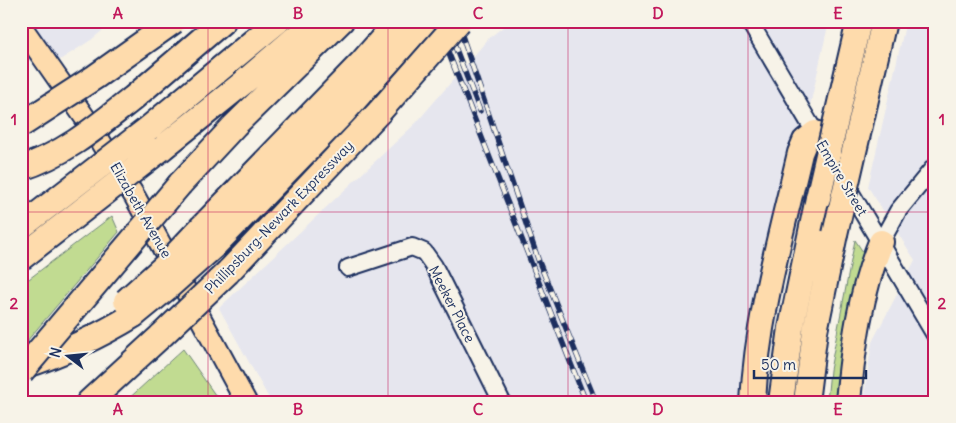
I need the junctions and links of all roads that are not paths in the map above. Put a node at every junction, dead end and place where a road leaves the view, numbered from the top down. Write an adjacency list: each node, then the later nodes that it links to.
1 (174, 21): 12 (highway, bridge)
2 (223, 21): 15 (highway, bridge)
3 (278, 21): 16 (highway, bridge)
4 (398, 21): 17 (highway)
5 (425, 21): 17 (highway)
6 (459, 21): 24 (highway, Phillipsburg-Newark Expressway, bridge)
7 (750, 21): 13 (street, Empire Street)
8 (859, 21): 28 (highway, bridge)
9 (884, 21): 29 (highway, bridge)
10 (331, 22): 19 (highway, bridge); 23 (highway, bridge)
11 (21, 26): 25 (main road, Elizabeth Avenue)
12 (21, 125)
13 (815, 133): 18 (street, Empire Street); 27 (highway)
14 (935, 166): 18 (street)
15 (21, 168)
16 (21, 227)
17 (208, 237): 22 (highway, bridge)
18 (881, 242): 21 (street, Empire Street); 30 (highway)
19 (21, 258)
20 (348, 268): 26 (street, Meeker Place)
21 (935, 335)
22 (21, 367)
23 (21, 372)
24 (89, 402)
25 (246, 402)
26 (502, 402)
27 (753, 402)
28 (781, 402)
29 (806, 402)
30 (848, 402)

